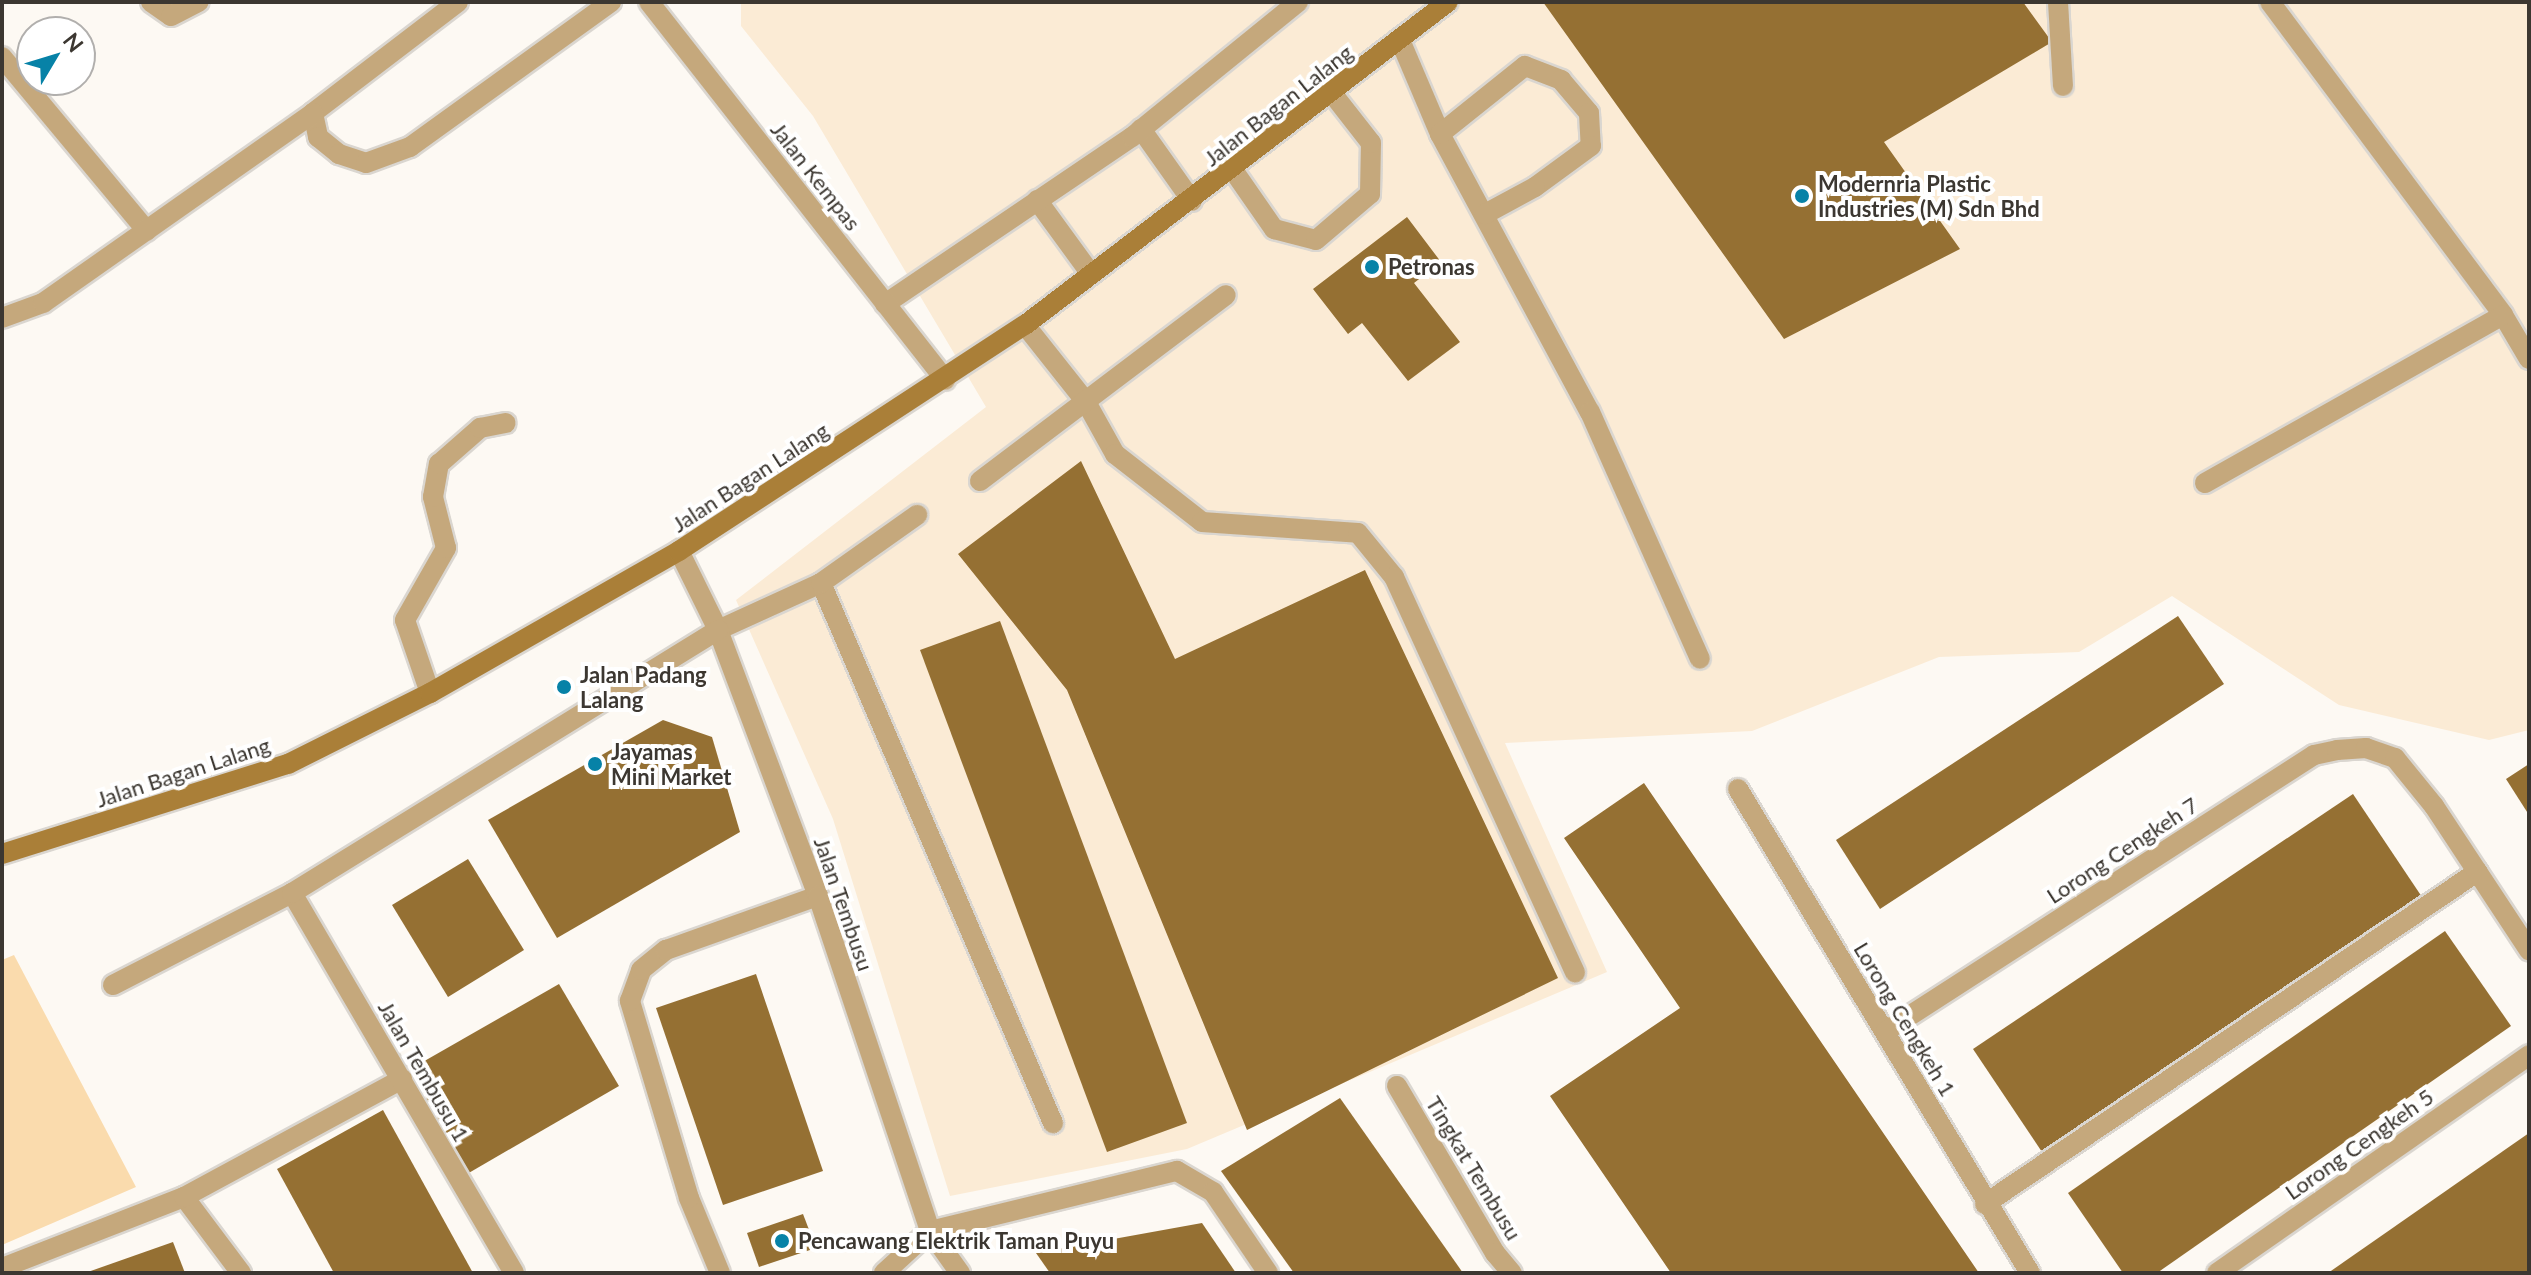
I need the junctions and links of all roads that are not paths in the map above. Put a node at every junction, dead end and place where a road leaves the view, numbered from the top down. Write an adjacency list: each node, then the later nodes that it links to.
1 (151, 2): 2 (street)
2 (199, 2)
3 (458, 2): 14 (street)
4 (611, 2): 14 (street)
5 (649, 2): 24 (street, Jalan Kempas)
6 (1298, 2): 15 (street)
7 (1448, 2): 10 (main road, Jalan Bagan Lalang)
8 (2058, 2): 12 (street)
9 (2270, 2): 25 (street)
10 (1400, 40): 13 (main road, Jalan Bagan Lalang); 16 (street)
11 (2, 57): 21 (street)
12 (2063, 86)
13 (1332, 93): 17 (main road, Jalan Bagan Lalang); 17 (street)
14 (313, 113): 21 (street)
15 (1141, 129): 18 (street); 19 (street)
16 (1440, 134): 20 (street); 20 (street)
17 (1233, 170): 19 (main road, Jalan Bagan Lalang)
18 (1037, 200): 22 (street); 24 (street)
19 (1192, 201): 22 (main road, Jalan Bagan Lalang)
20 (1485, 214): 38 (street)
21 (147, 231): 26 (street)
22 (1091, 274): 27 (main road, Jalan Bagan Lalang)
23 (1226, 295): 30 (street)
24 (885, 304): 29 (street, Jalan Kempas)
25 (2503, 315): 28 (street); 33 (street)
26 (2, 318)
27 (1025, 325): 29 (main road, Jalan Bagan Lalang); 30 (street)
28 (2529, 359)
29 (945, 380): 35 (main road, Jalan Bagan Lalang)
30 (1086, 402): 32 (street); 46 (street)
31 (506, 423): 39 (street)
32 (980, 481)
33 (2205, 483)
34 (917, 515): 36 (street)
35 (679, 551): 37 (street, Jalan Tembusu); 39 (main road, Jalan Bagan Lalang)
36 (821, 583): 37 (street); 52 (street)
37 (718, 630): 43 (street); 44 (street, Jalan Tembusu)
38 (1700, 659)
39 (430, 693): 41 (main road, Jalan Bagan Lalang)
40 (1738, 789): 48 (street, Lorong Cengkeh 1)
41 (2, 854)
42 (2477, 872): 45 (street); 48 (street, Lorong Cengkeh 7); 54 (street)
43 (292, 893): 47 (street); 50 (street, Jalan Tembusu 1)
44 (818, 896): 55 (street, Jalan Tembusu); 59 (street)
45 (2529, 950)
46 (1575, 973)
47 (113, 985)
48 (1886, 1031): 54 (street, Lorong Cengkeh 1)
49 (2529, 1055): 65 (street, Lorong Cengkeh 5)
50 (402, 1079): 53 (street); 58 (street, Jalan Tembusu 1)
51 (1397, 1086): 63 (street, Tingkat Tembusu)
52 (1053, 1123)
53 (184, 1197): 56 (street); 57 (street)
54 (1985, 1204): 64 (street, Lorong Cengkeh 1)
55 (930, 1231): 60 (street); 61 (street, Jalan Tembusu); 62 (street)
56 (2, 1268)
57 (241, 1273)
58 (514, 1273)
59 (720, 1273)
60 (884, 1273)
61 (960, 1273)
62 (1268, 1273)
63 (1512, 1273)
64 (2030, 1273)
65 (2217, 1273)

